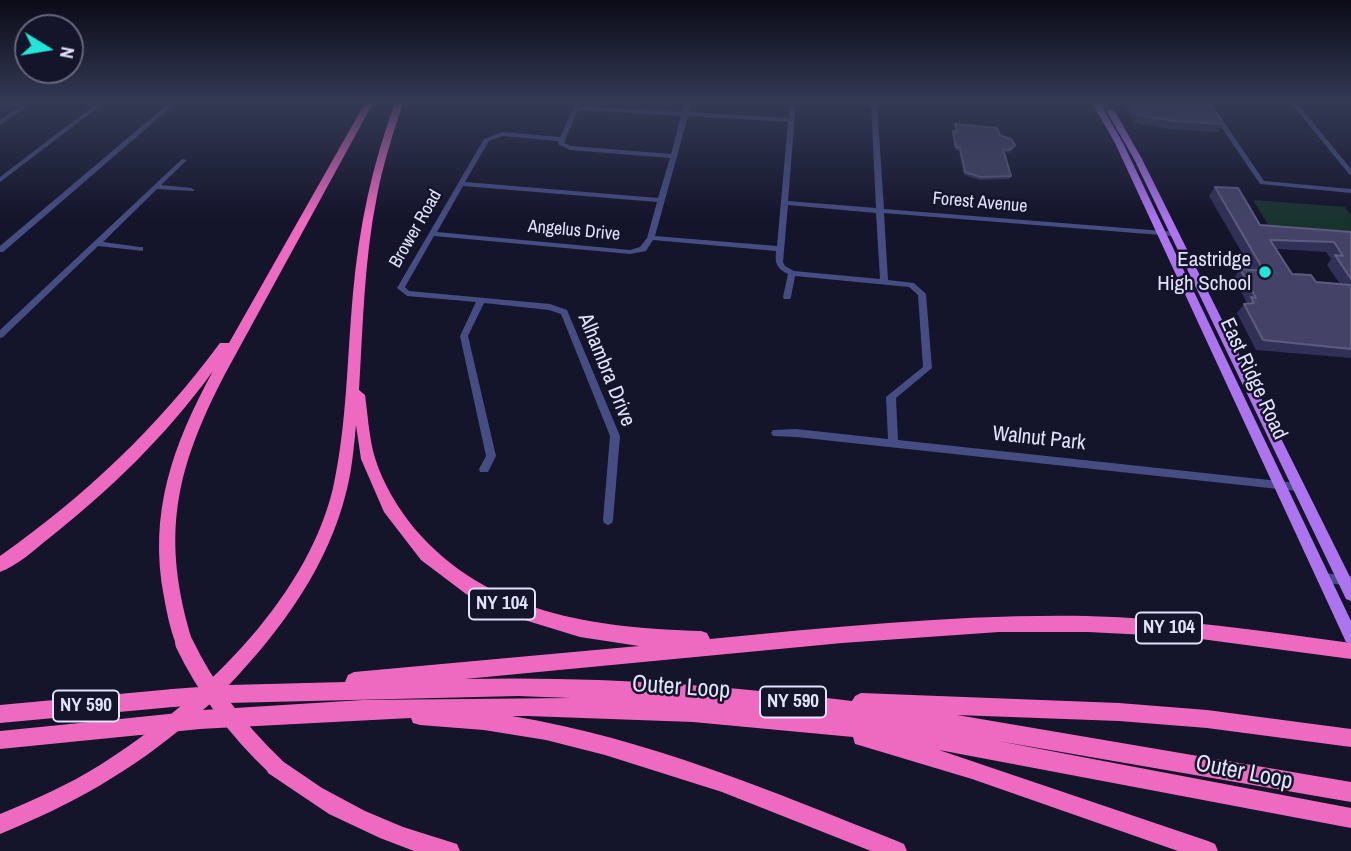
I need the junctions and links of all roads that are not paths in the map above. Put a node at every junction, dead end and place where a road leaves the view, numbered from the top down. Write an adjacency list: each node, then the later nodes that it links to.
1 (49, 143): 17 (street)
2 (126, 143): 31 (street)
3 (346, 143): 32 (highway)
4 (385, 143): 38 (highway, NY 104)
5 (485, 143): 18 (street, Brower Road)
6 (561, 143): 14 (street)
7 (677, 143): 14 (street, Angelus Drive)
8 (789, 143): 23 (street)
9 (876, 143): 24 (street)
10 (1119, 143): 26 (main road, East Ridge Road)
11 (1129, 143): 26 (main road, East Ridge Road)
12 (1235, 143): 21 (street)
13 (1326, 143): 16 (street)
14 (674, 156): 22 (street, Angelus Drive)
15 (184, 160): 19 (street)
16 (1351, 173)
17 (0, 180)
18 (460, 184): 22 (street); 25 (street, Brower Road)
19 (156, 187): 20 (street); 28 (street)
20 (191, 190)
21 (1351, 191)
22 (661, 200): 27 (street, Angelus Drive)
23 (784, 202): 24 (street, Forest Avenue); 30 (street)
24 (880, 211): 26 (street, Forest Avenue); 34 (street)
25 (432, 233): 27 (street, Angelus Drive); 35 (street, Brower Road)
26 (1167, 234): 43 (main road, East Ridge Road); 44 (main road, East Ridge Road)
27 (650, 238): 30 (street)
28 (96, 243): 29 (street); 39 (street)
29 (140, 249)
30 (780, 249): 33 (street)
31 (0, 250)
32 (280, 259): 46 (highway); 63 (highway, bridge)
33 (792, 273): 34 (street); 36 (street)
34 (884, 282): 41 (street)
35 (402, 291): 37 (street, Alhambra Drive)
36 (787, 297)
37 (481, 300): 42 (street); 45 (street, Alhambra Drive)
38 (357, 320): 51 (highway, NY 104); 62 (highway)
39 (0, 335)
40 (776, 433): 41 (street, Walnut Park)
41 (893, 443): 43 (street, Walnut Park)
42 (484, 469)
43 (1279, 485): 44 (street, Walnut Park); 47 (main road, East Ridge Road)
44 (1297, 486): 48 (main road, East Ridge Road)
45 (608, 520)
46 (0, 565)
47 (1322, 578): 48 (street); 50 (main road, East Ridge Road)
48 (1348, 581): 49 (main road, East Ridge Road)
49 (1351, 594)
50 (1348, 630)
51 (842, 635): 52 (highway, NY 104); 53 (highway)
52 (1351, 651)
53 (227, 694): 54 (highway, Outer Loop / NY 590); 56 (highway, Outer Loop / NY 590, bridge)
54 (744, 697): 58 (highway); 60 (highway, Outer Loop / NY 590)
55 (282, 713): 57 (highway, Outer Loop / NY 590); 59 (highway, Outer Loop / NY 590, bridge); 64 (highway)
56 (0, 714)
57 (796, 721): 61 (highway, Outer Loop / NY 590); 65 (highway)
58 (1346, 737)
59 (0, 740)
60 (1351, 792)
61 (1351, 818)
62 (0, 824)
63 (450, 851)
64 (897, 851)
65 (1208, 851)

